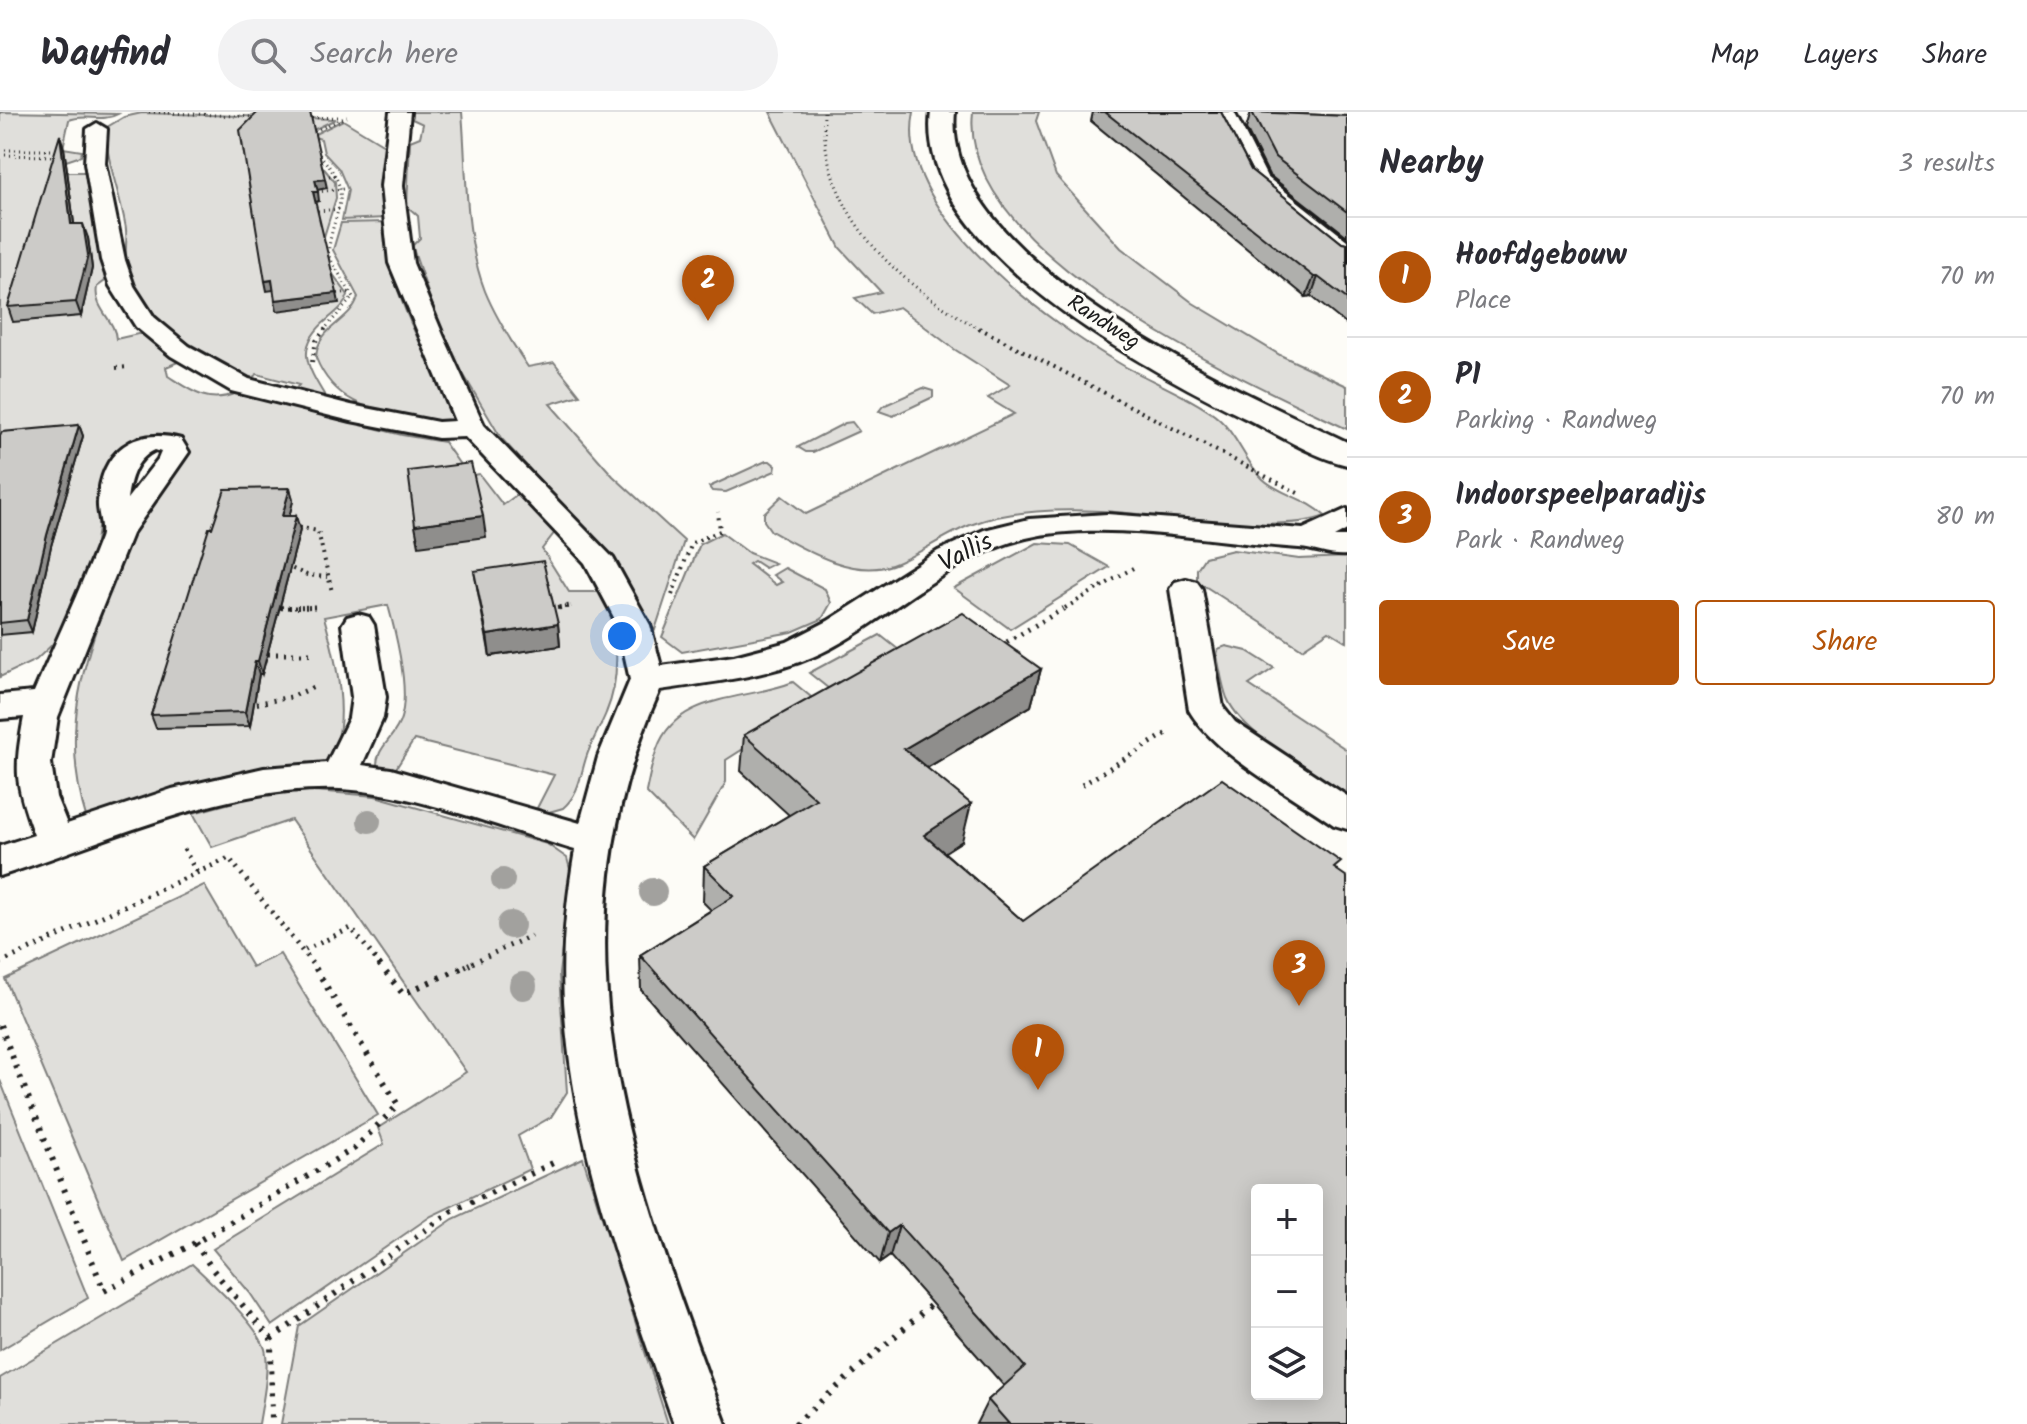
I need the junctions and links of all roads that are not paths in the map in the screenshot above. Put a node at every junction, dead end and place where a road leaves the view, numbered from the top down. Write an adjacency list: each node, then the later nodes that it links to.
1 (400, 112): 6 (lane)
2 (943, 112): 7 (main road, Randweg)
3 (1222, 112): 5 (main road)
4 (97, 129): 6 (lane)
5 (1347, 254)
6 (472, 428): 14 (lane)
7 (1347, 455)
8 (1347, 518): 10 (lane)
9 (117, 533): 15 (lane)
10 (1308, 539): 11 (lane, Vallis); 14 (lane, Vallis)
11 (1347, 546)
12 (1186, 589): 18 (lane)
13 (347, 616): 17 (lane)
14 (647, 680): 20 (lane)
15 (47, 703): 16 (lane); 19 (lane)
16 (0, 707)
17 (339, 776): 19 (lane); 20 (lane)
18 (1347, 815)
19 (55, 841): 21 (lane)
20 (594, 841): 22 (lane)
21 (0, 861)
22 (700, 1424)

